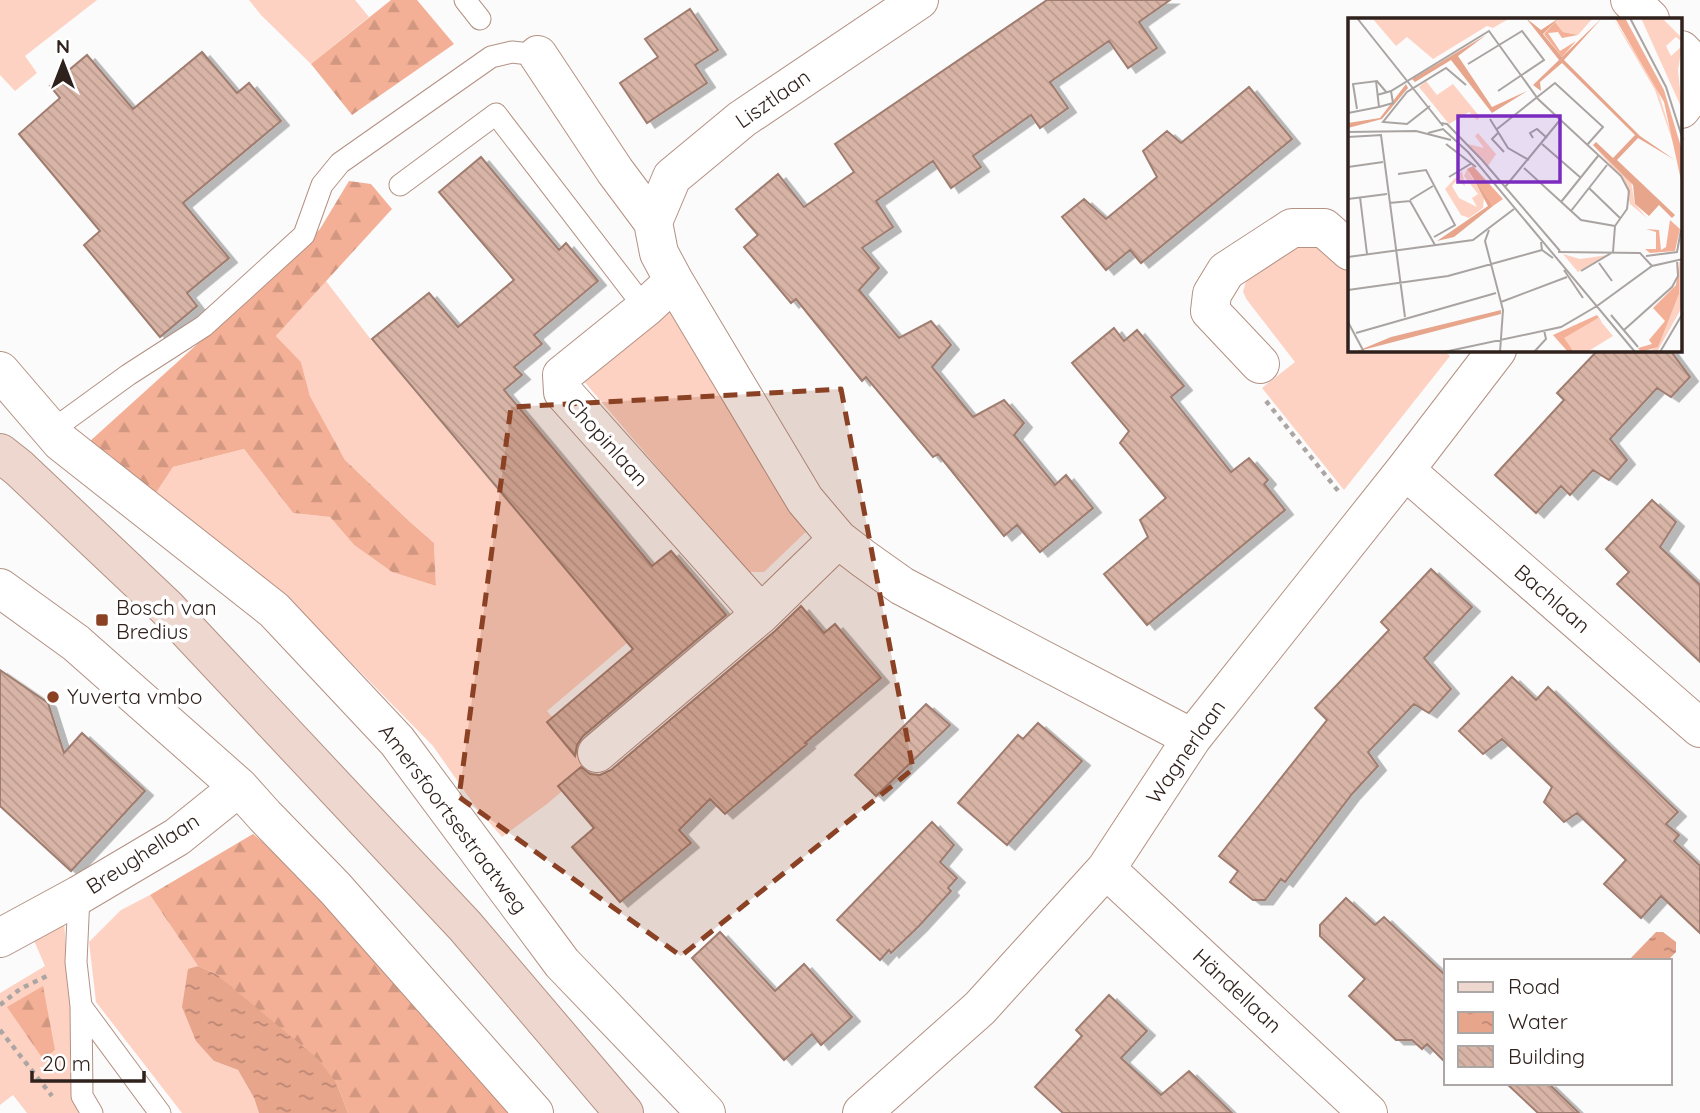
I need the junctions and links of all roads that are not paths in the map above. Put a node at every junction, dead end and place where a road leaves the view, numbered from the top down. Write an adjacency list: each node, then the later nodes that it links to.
1 (465, 0): 5 (lane)
2 (919, 0): 12 (street, Lisztlaan)
3 (1630, 0): 4 (street)
4 (1649, 18)
5 (480, 19)
6 (1682, 51): 8 (street)
7 (538, 55): 12 (street); 19 (lane)
8 (1700, 69)
9 (1700, 84): 10 (street)
10 (1682, 108)
11 (400, 186): 15 (lane)
12 (653, 222): 14 (street)
13 (1348, 249): 17 (street)
14 (674, 281): 15 (street, Chopinlaan); 22 (street)
15 (645, 308): 24 (street, Chopinlaan)
16 (1481, 356): 21 (street, Wagnerlaan)
17 (1260, 364)
18 (0, 371): 19 (street, Amersfoortsestraatweg)
19 (51, 431): 37 (street, Amersfoortsestraatweg)
20 (0, 453): 36 (main road)
21 (1405, 470): 25 (street, Bachlaan); 26 (street, Wagnerlaan)
22 (838, 539): 24 (street); 26 (street)
23 (0, 588): 28 (street)
24 (761, 614): 27 (street)
25 (1700, 728)
26 (1192, 738): 29 (street, Wagnerlaan)
27 (597, 753)
28 (239, 787): 30 (street, Breughellaan); 35 (street)
29 (1106, 869): 38 (street, Wagnerlaan); 39 (street, Händellaan)
30 (79, 895): 31 (street, Breughellaan); 32 (lane, Breughellaan)
31 (0, 938)
32 (81, 1006): 33 (lane, Breughellaan); 34 (lane, Breughellaan)
33 (92, 1113)
34 (160, 1113)
35 (534, 1113)
36 (624, 1113)
37 (706, 1113)
38 (862, 1113)
39 (1368, 1113)

